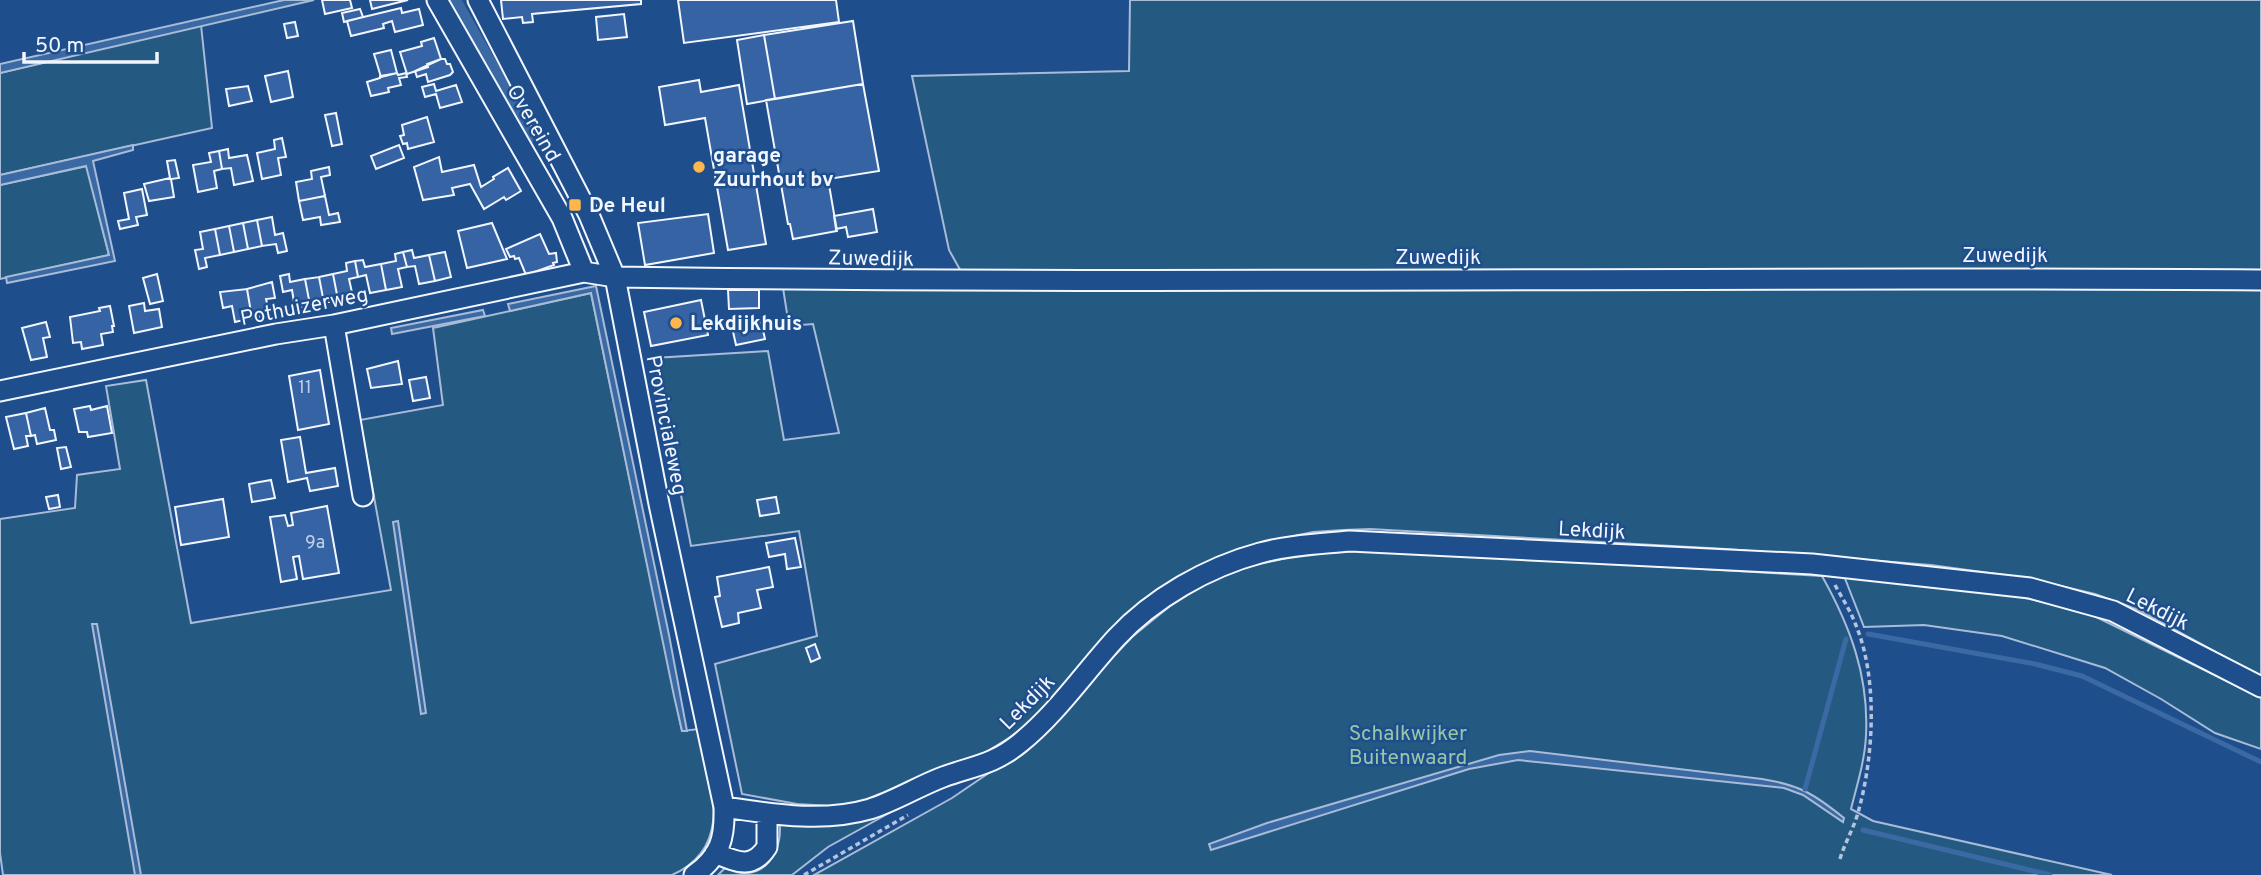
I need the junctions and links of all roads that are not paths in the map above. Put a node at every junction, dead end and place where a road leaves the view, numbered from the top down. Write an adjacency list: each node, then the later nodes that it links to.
1 (437, 0): 3 (street, Overeind)
2 (478, 0): 4 (street, Provincialeweg)
3 (584, 272): 4 (street, Pothuizerweg); 6 (street, Pothuizerweg)
4 (615, 277): 5 (street, Zuwedijk); 10 (street, Provincialeweg)
5 (2261, 280)
6 (334, 325): 7 (street, Pothuizerweg); 8 (street)
7 (0, 391)
8 (363, 496)
9 (2261, 687): 11 (street, Lekdijk)
10 (724, 807): 11 (street, Lekdijk); 12 (street, Provincialeweg)
11 (767, 814): 12 (street)
12 (715, 853): 13 (street, Provincialeweg)
13 (694, 875)

